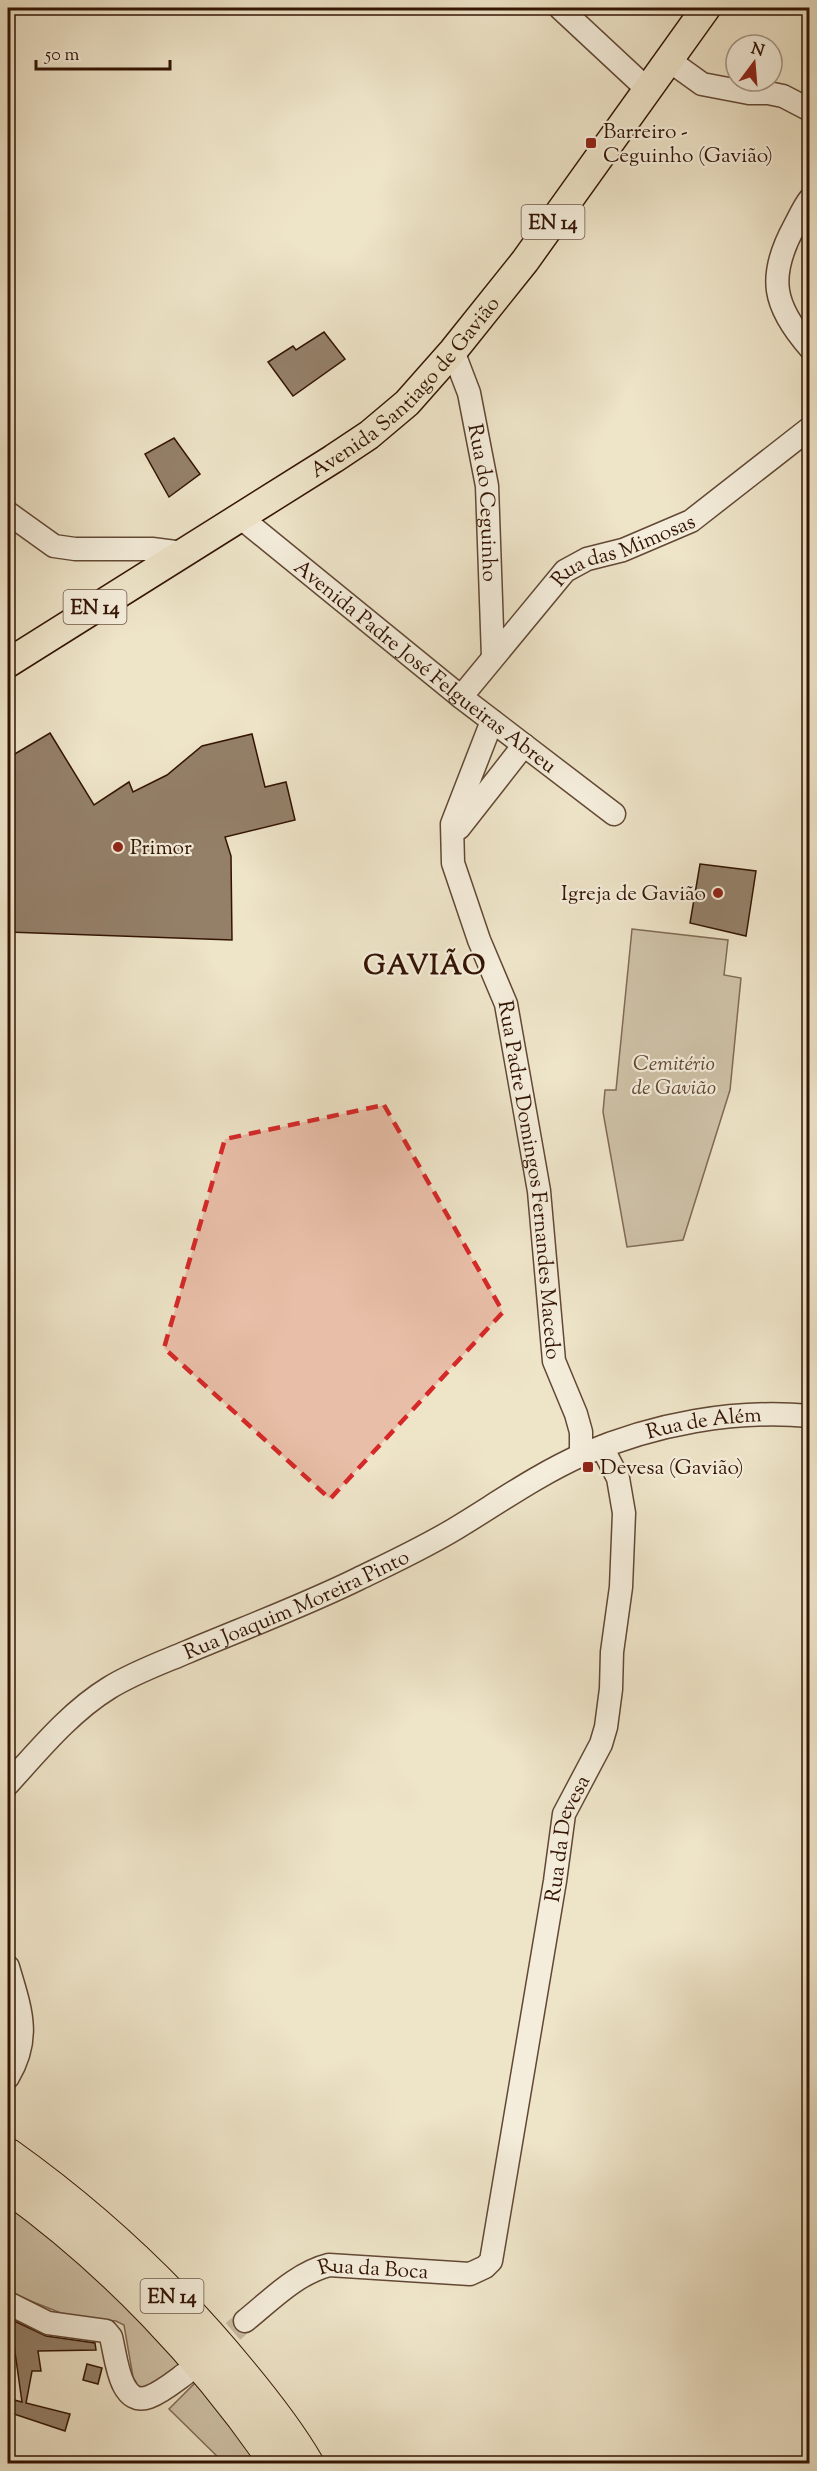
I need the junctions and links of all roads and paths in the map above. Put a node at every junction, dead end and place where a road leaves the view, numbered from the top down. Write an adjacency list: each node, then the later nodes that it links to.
1 (560, 8): 4 (street)
2 (706, 8): 3 (main road, Avenida Santiago de Gavião / EN 14)
3 (670, 61): 4 (main road, Avenida Santiago de Gavião / EN 14); 5 (street)
4 (648, 90): 8 (main road, Avenida Santiago de Gavião / EN 14)
5 (810, 110)
6 (810, 199): 7 (street)
7 (810, 348)
8 (453, 351): 11 (main road, Avenida Santiago de Gavião / EN 14); 13 (street, Rua do Ceguinho)
9 (810, 428): 13 (street, Rua das Mimosas)
10 (8, 513): 12 (street)
11 (240, 517): 12 (main road, Avenida Santiago de Gavião / EN 14); 15 (street, Avenida Padre José Felgueiras Abreu)
12 (183, 553): 14 (main road, Avenida Santiago de Gavião / EN 14)
13 (493, 657): 15 (street, Rua das Mimosas)
14 (8, 663)
15 (461, 697): 16 (street, Avenida Padre José Felgueiras Abreu)
16 (492, 721): 17 (street, Avenida Padre José Felgueiras Abreu); 19 (street, Rua Padre Domingos Fernandes Macedo)
17 (524, 745): 18 (street, Avenida Padre José Felgueiras Abreu); 19 (street)
18 (614, 814)
19 (451, 846): 20 (street, Rua Padre Domingos Fernandes Macedo)
20 (576, 1414): 22 (street, Rua Padre Domingos Fernandes Macedo); 22 (street)
21 (810, 1416): 22 (street, Rua de Além)
22 (598, 1448): 23 (street, Rua Joaquim Moreira Pinto); 28 (street, Rua da Devesa)
23 (8, 1784)
24 (8, 1967): 25 (street)
25 (8, 2077)
26 (8, 2155): 33 (highway, EN 14)
27 (8, 2186): 32 (highway, EN 14)
28 (496, 2239): 30 (street, Rua da Boca)
29 (8, 2303): 31 (street)
30 (246, 2321)
31 (185, 2374)
32 (277, 2463)
33 (307, 2463)

